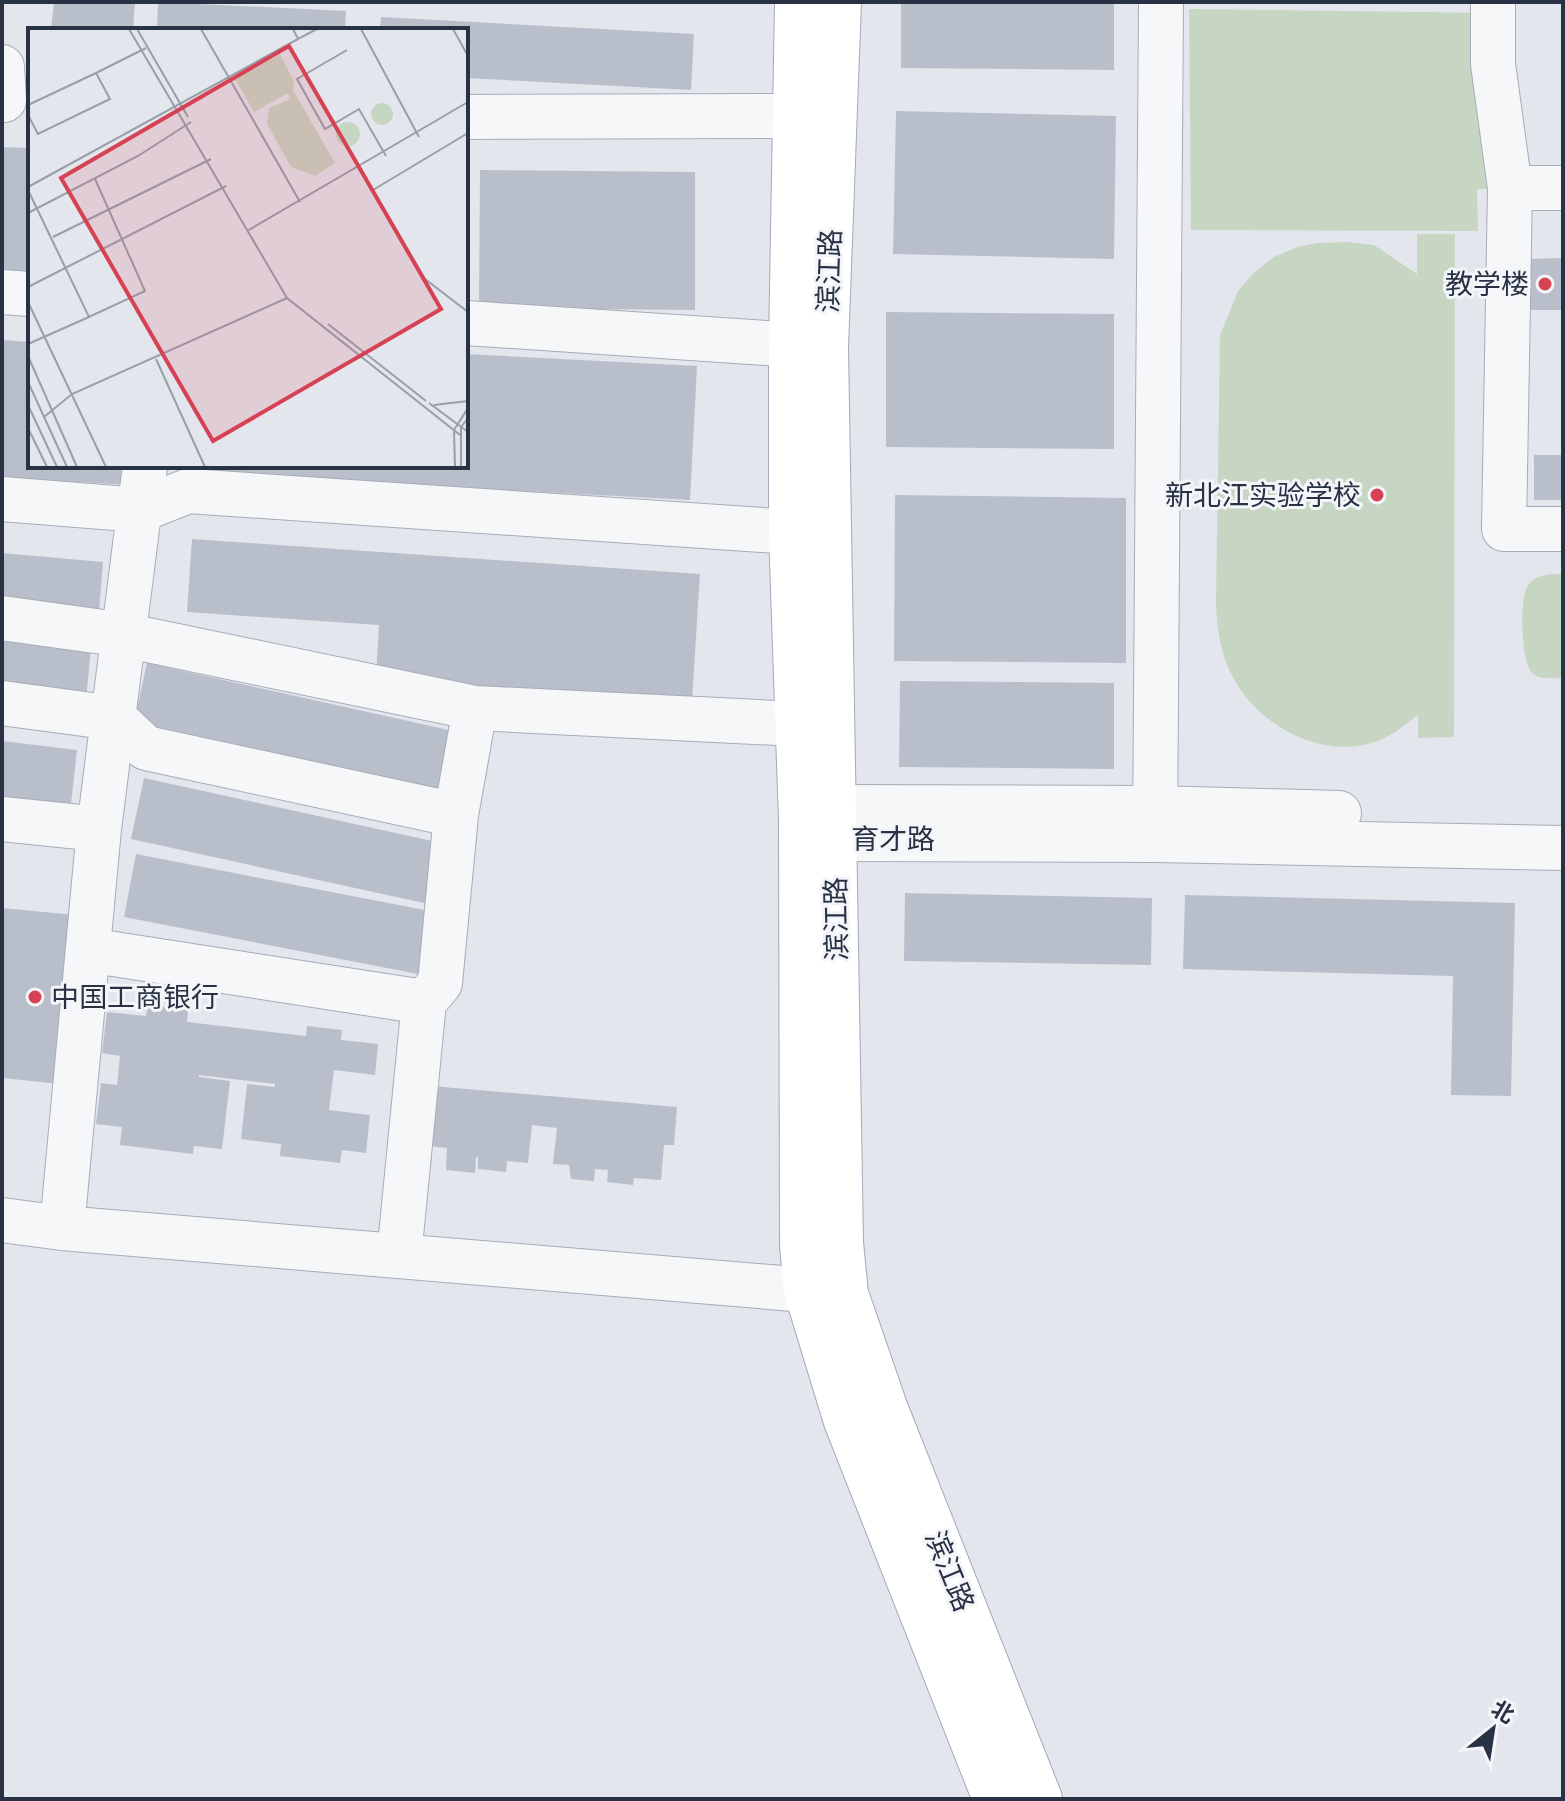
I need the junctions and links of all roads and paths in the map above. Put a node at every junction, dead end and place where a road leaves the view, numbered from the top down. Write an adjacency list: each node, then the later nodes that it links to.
1 (797, 2): 6 (main road, 滨江路)
2 (839, 2): 5 (main road, 滨江路)
3 (1161, 2): 29 (street)
4 (1493, 2): 8 (street)
5 (835, 97): 6 (street); 13 (main road, 滨江路)
6 (796, 116): 7 (street); 13 (main road, 滨江路)
7 (468, 117)
8 (1510, 188): 9 (street); 17 (street)
9 (1563, 188)
10 (2, 292): 11 (street)
11 (28, 294)
12 (468, 323): 13 (street)
13 (808, 346): 18 (main road, 滨江路)
14 (145, 468): 16 (street)
15 (2, 499): 16 (street)
16 (140, 510): 18 (street); 20 (street)
17 (1563, 529)
18 (810, 532): 24 (main road, 滨江路); 28 (main road, 滨江路)
19 (2, 618): 20 (street)
20 (124, 635): 22 (street); 23 (street)
21 (2, 703): 23 (street)
22 (475, 708): 24 (street); 25 (street)
23 (114, 718): 25 (street); 30 (street)
24 (797, 724): 28 (main road, 滨江路)
25 (456, 815): 33 (street)
26 (2, 819): 30 (street)
27 (1563, 820): 29 (street, 育才路)
28 (823, 822): 29 (street, 育才路); 37 (main road, 滨江路); 39 (main road, 滨江路)
29 (1156, 824): 31 (street, 育才路)
30 (99, 829): 32 (street)
31 (1563, 848)
32 (88, 950): 33 (street); 35 (street)
33 (424, 1002): 36 (street)
34 (2, 1220): 35 (street)
35 (62, 1228): 36 (street)
36 (399, 1256): 37 (street)
37 (806, 1290): 38 (main road, 滨江路)
38 (995, 1799)
39 (1040, 1799)

